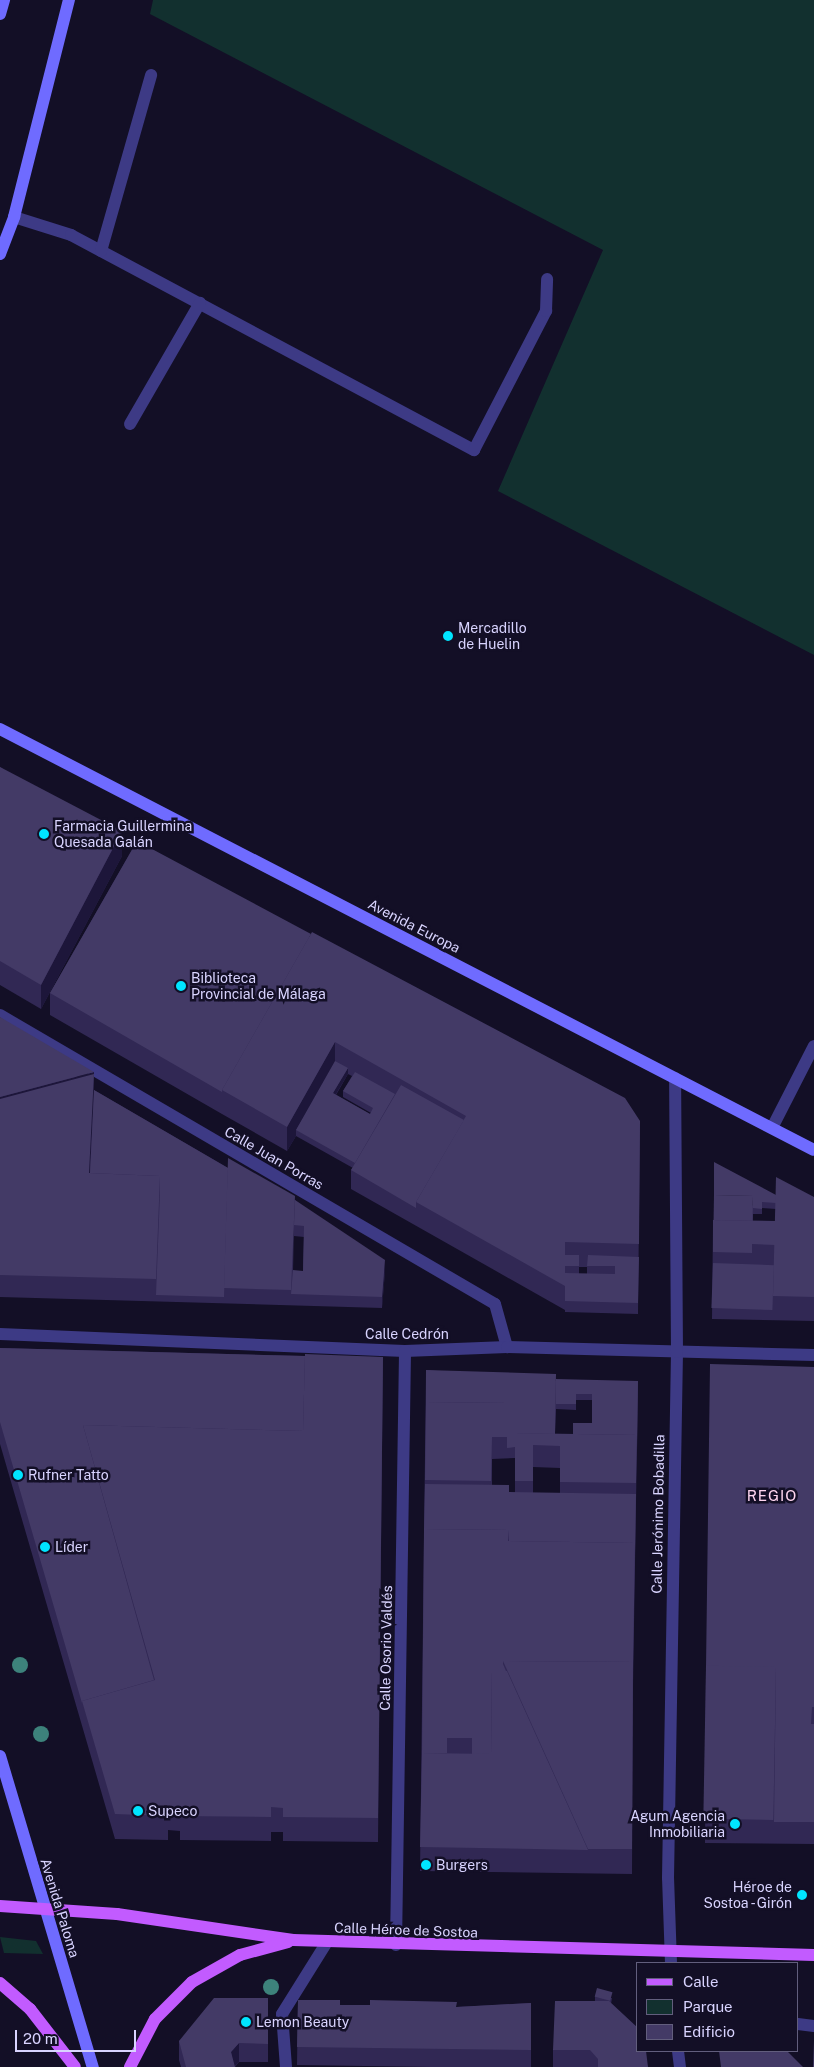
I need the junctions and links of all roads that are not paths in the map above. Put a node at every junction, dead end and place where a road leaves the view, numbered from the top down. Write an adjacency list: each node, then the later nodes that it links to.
1 (4, 0): 3 (main road)
2 (69, 0): 5 (main road)
3 (0, 14)
4 (151, 76): 6 (street)
5 (14, 217): 6 (street); 7 (main road)
6 (101, 251): 9 (street)
7 (0, 254)
8 (547, 279): 9 (street)
9 (200, 304): 10 (street)
10 (130, 424)
11 (0, 729): 14 (main road, Avenida Europa)
12 (0, 1015): 18 (street, Calle Juan Porras)
13 (814, 1046): 15 (street)
14 (676, 1078): 15 (main road, Avenida Europa); 20 (street, Calle Jerónimo Bobadilla)
15 (772, 1128): 16 (main road, Avenida Europa)
16 (814, 1150)
17 (0, 1334): 19 (street, Calle Cedrón)
18 (507, 1347): 19 (street, Calle Cedrón); 20 (street, Calle Cedrón)
19 (405, 1351): 27 (street, Calle Osorio Valdés)
20 (677, 1352): 21 (street, Calle Cedrón); 29 (street, Calle Jerónimo Bobadilla)
21 (814, 1355)
22 (0, 1756): 24 (main road, Avenida Paloma)
23 (0, 1906): 24 (main road, Calle Héroe de Sostoa)
24 (44, 1907): 25 (main road, Calle Héroe de Sostoa); 35 (main road, Avenida Paloma)
25 (293, 1940): 26 (main road, Calle Héroe de Sostoa); 36 (main road)
26 (327, 1942): 27 (main road, Calle Héroe de Sostoa); 37 (street)
27 (396, 1945): 29 (main road, Calle Héroe de Sostoa)
28 (814, 1955): 29 (main road, Calle Héroe de Sostoa)
29 (671, 1957)
30 (0, 1984): 34 (main road)
31 (799, 2024): 32 (street)
32 (814, 2026)
33 (678, 2052): 38 (street)
34 (75, 2067)
35 (93, 2067)
36 (130, 2067)
37 (286, 2067)
38 (680, 2067)

